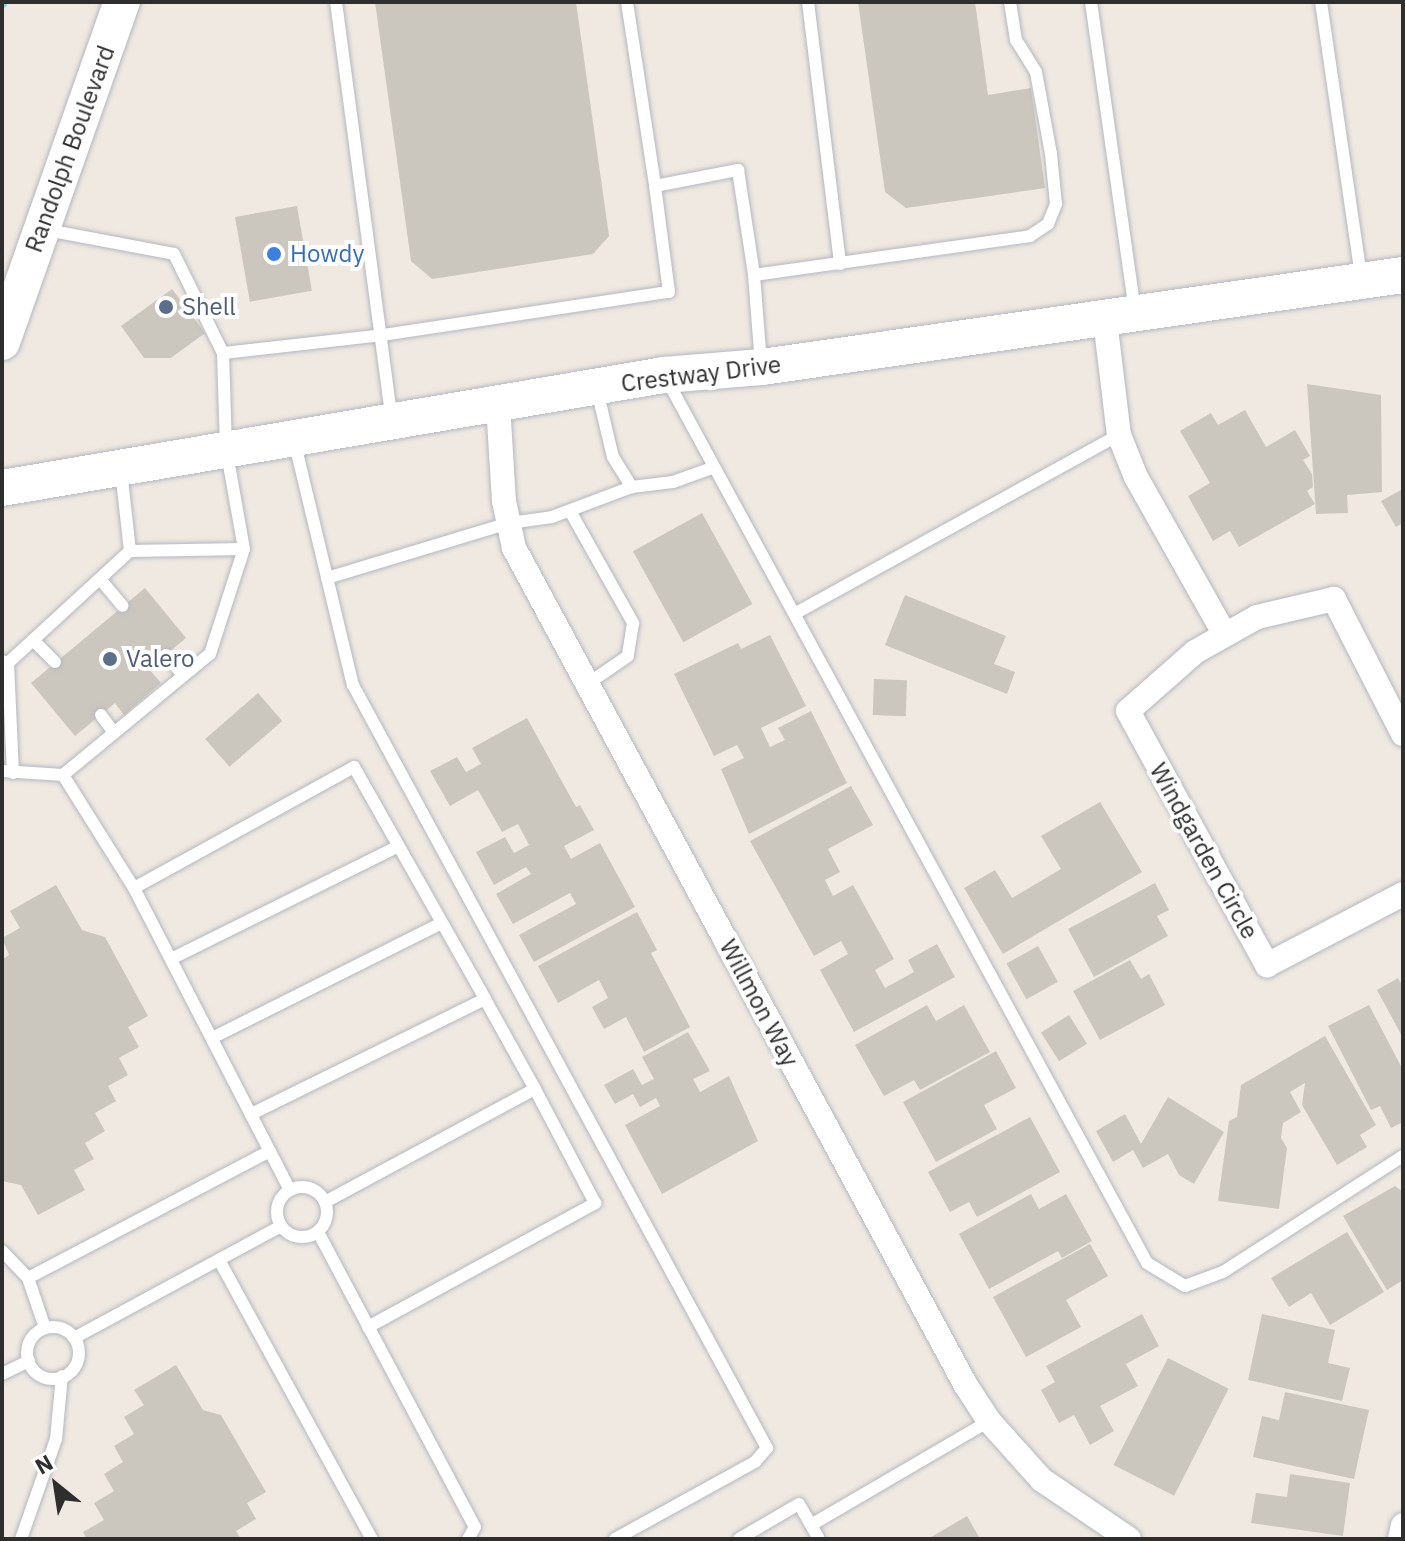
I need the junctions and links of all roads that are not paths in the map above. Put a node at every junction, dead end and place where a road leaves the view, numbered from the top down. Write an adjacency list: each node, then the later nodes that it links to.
1 (122, 2): 9 (main road, Randolph Boulevard)
2 (336, 2): 15 (lane)
3 (627, 2): 8 (lane)
4 (808, 2): 10 (lane)
5 (1010, 2): 10 (lane)
6 (1091, 2): 14 (lane)
7 (1321, 2): 13 (lane)
8 (655, 186): 11 (lane); 15 (lane)
9 (42, 229): 16 (main road, Randolph Boulevard); 17 (lane)
10 (840, 264): 11 (lane)
11 (754, 275): 18 (lane)
12 (1403, 275): 13 (main road, Crestway Drive)
13 (1362, 282): 14 (main road, Crestway Drive)
14 (1120, 317): 18 (main road, Crestway Drive); 23 (street)
15 (383, 335): 17 (lane); 22 (lane)
16 (2, 342)
17 (223, 353): 25 (lane)
18 (762, 367): 19 (main road, Crestway Drive)
19 (664, 375): 20 (main road, Crestway Drive); 27 (lane)
20 (596, 387): 21 (main road, Crestway Drive); 28 (lane)
21 (498, 404): 22 (main road, Crestway Drive); 31 (street, Willmon Way)
22 (393, 421): 24 (main road, Crestway Drive)
23 (1119, 435): 37 (lane); 38 (street)
24 (294, 437): 25 (main road, Crestway Drive); 34 (lane)
25 (226, 448): 26 (main road, Crestway Drive); 32 (lane)
26 (121, 465): 29 (main road, Crestway Drive); 33 (lane)
27 (712, 468): 28 (lane); 37 (lane)
28 (632, 487): 30 (lane)
29 (2, 488)
30 (570, 511): 31 (lane); 44 (lane)
31 (509, 523): 34 (lane); 44 (street, Willmon Way)
32 (244, 549): 33 (lane); 43 (lane)
33 (130, 551): 35 (lane)
34 (327, 578): 80 (lane)
35 (100, 579): 36 (lane); 39 (lane)
36 (123, 606)
37 (796, 613): 60 (lane)
38 (1225, 635): 47 (street, Windgarden Circle); 52 (street, Windgarden Circle)
39 (33, 640): 41 (lane); 42 (lane)
40 (166, 655): 43 (lane)
41 (5, 662): 48 (lane)
42 (55, 662)
43 (183, 675): 46 (lane)
44 (586, 685): 74 (street, Willmon Way)
45 (101, 715): 46 (lane)
46 (114, 733): 49 (lane)
47 (1403, 734)
48 (8, 772): 49 (lane)
49 (63, 775): 51 (lane)
50 (399, 846): 51 (lane); 53 (lane); 54 (lane)
51 (134, 888): 54 (lane)
52 (1403, 894)
53 (440, 924): 55 (lane); 56 (lane)
54 (171, 959): 56 (lane)
55 (485, 999): 57 (lane); 58 (lane)
56 (212, 1038): 58 (lane)
57 (535, 1089): 62 (lane); 68 (lane)
58 (251, 1114): 59 (lane)
59 (270, 1151): 61 (lane); 67 (lane)
60 (1403, 1156)
61 (290, 1190): 62 (lane); 63 (lane)
62 (325, 1202): 64 (lane)
63 (281, 1226): 64 (lane); 66 (lane)
64 (318, 1232): 68 (lane)
65 (2, 1251): 67 (lane)
66 (219, 1260): 70 (lane); 78 (lane)
67 (28, 1278): 69 (lane)
68 (368, 1327): 79 (lane)
69 (45, 1328): 70 (lane); 71 (lane)
70 (74, 1338): 73 (lane)
71 (29, 1361): 72 (lane); 73 (lane)
72 (2, 1374)
73 (62, 1376): 77 (lane)
74 (989, 1421): 75 (lane); 83 (street, Willmon Way)
75 (811, 1525): 81 (lane); 82 (lane)
76 (1403, 1525): 84 (street)
77 (21, 1539)
78 (372, 1539)
79 (468, 1539)
80 (615, 1539)
81 (739, 1539)
82 (819, 1539)
83 (1129, 1539)
84 (1400, 1539)

